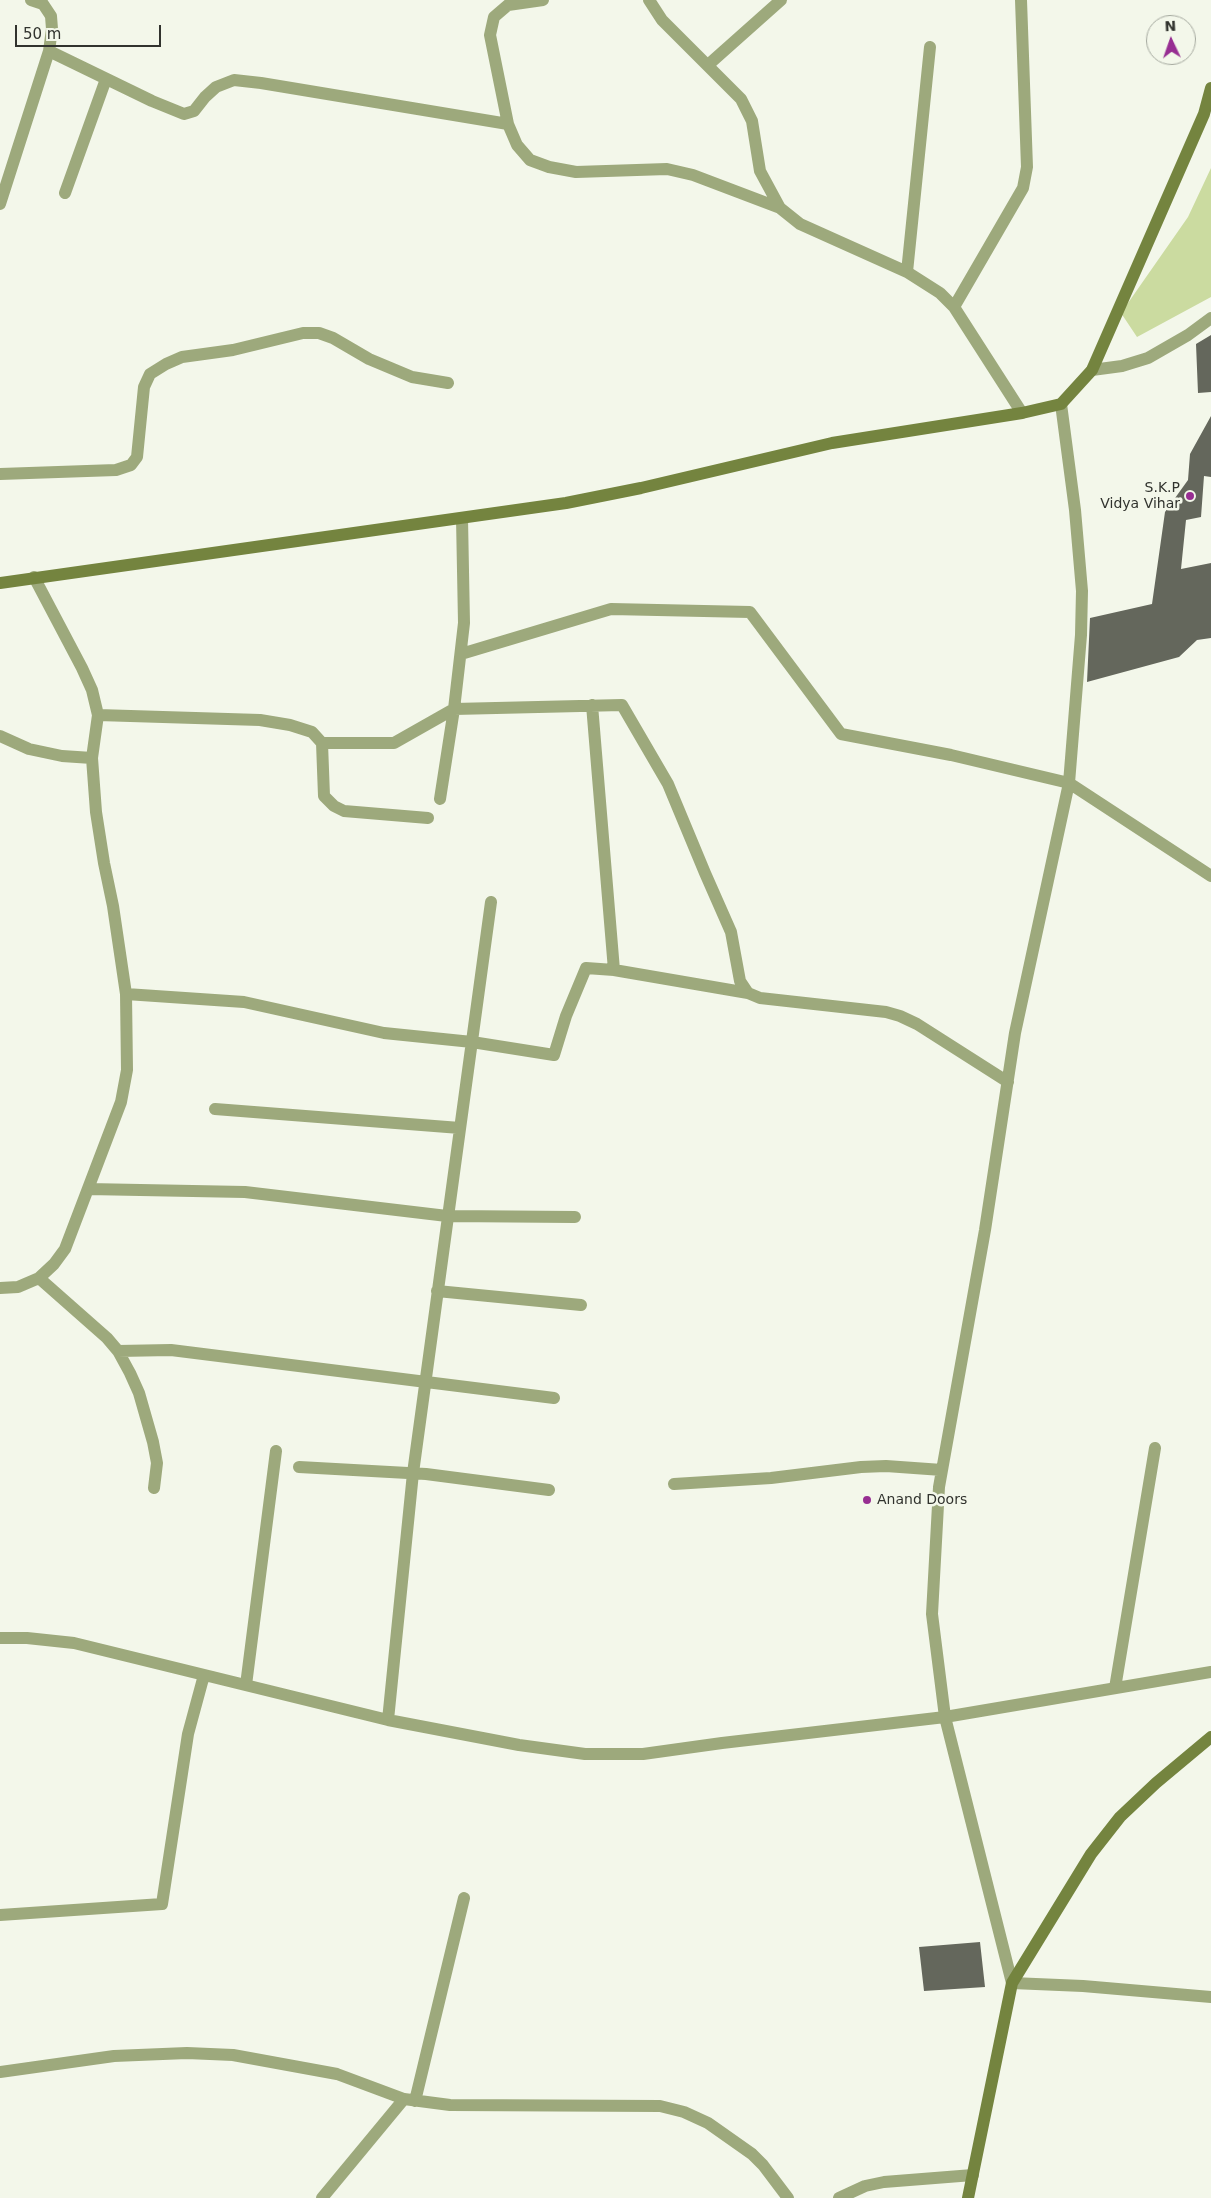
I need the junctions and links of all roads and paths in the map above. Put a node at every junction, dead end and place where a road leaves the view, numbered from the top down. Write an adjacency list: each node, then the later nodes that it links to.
1 (31, 0): 7 (street)
2 (543, 0): 11 (street)
3 (649, 0): 8 (street)
4 (781, 0): 8 (street)
5 (1022, 1): 16 (street)
6 (930, 47): 15 (street)
7 (49, 50): 9 (street); 13 (street)
8 (708, 65): 14 (street)
9 (106, 79): 11 (street); 12 (street)
10 (1211, 88): 18 (main road)
11 (508, 124): 14 (street)
12 (64, 193)
13 (0, 204)
14 (780, 208): 15 (street)
15 (907, 272): 16 (street)
16 (954, 307): 21 (street)
17 (1211, 318): 18 (street)
18 (1092, 370): 20 (main road)
19 (448, 383): 22 (street)
20 (1061, 404): 21 (main road); 33 (street)
21 (1022, 413): 23 (main road)
22 (0, 474)
23 (462, 518): 24 (main road); 26 (street)
24 (34, 577): 25 (main road); 29 (street)
25 (0, 583)
26 (461, 654): 28 (street); 33 (street)
27 (592, 706): 28 (street); 38 (street); 39 (street)
28 (454, 709): 31 (street); 34 (street)
29 (98, 715): 31 (street); 32 (street)
30 (0, 736): 32 (street)
31 (322, 743): 35 (street)
32 (92, 758): 40 (street)
33 (1070, 783): 36 (street); 42 (street)
34 (440, 799)
35 (428, 818)
36 (1211, 876)
37 (491, 902): 41 (street)
38 (614, 970): 39 (street); 41 (street)
39 (748, 993): 42 (street)
40 (126, 994): 41 (street); 45 (street)
41 (472, 1042): 44 (street)
42 (1008, 1082): 58 (street)
43 (215, 1109): 44 (street)
44 (460, 1128): 46 (street)
45 (88, 1189): 46 (street); 48 (street)
46 (447, 1216): 47 (street); 50 (street)
47 (575, 1217)
48 (40, 1278): 49 (street); 52 (street)
49 (0, 1288)
50 (437, 1290): 51 (street); 53 (street)
51 (581, 1305)
52 (118, 1351): 53 (street); 61 (street)
53 (426, 1381): 54 (street); 59 (street)
54 (554, 1398)
55 (1155, 1448): 67 (street)
56 (276, 1451): 66 (street)
57 (299, 1467): 59 (street)
58 (942, 1470): 60 (street); 68 (street)
59 (413, 1473): 62 (street); 69 (street)
60 (674, 1484)
61 (154, 1488)
62 (549, 1490)
63 (0, 1638): 65 (street)
64 (1211, 1672): 67 (street)
65 (204, 1675): 66 (street); 72 (street)
66 (246, 1685): 69 (street)
67 (1115, 1688): 68 (street)
68 (945, 1717): 69 (street); 73 (street)
69 (388, 1720)
70 (1211, 1737): 73 (main road)
71 (464, 1898): 76 (street)
72 (0, 1915)
73 (1012, 1983): 74 (street); 77 (main road)
74 (1211, 1997)
75 (0, 2072): 76 (street)
76 (409, 2100): 78 (street); 79 (street)
77 (974, 2176): 80 (street); 81 (main road)
78 (322, 2198)
79 (788, 2198)
80 (839, 2198)
81 (968, 2198)

